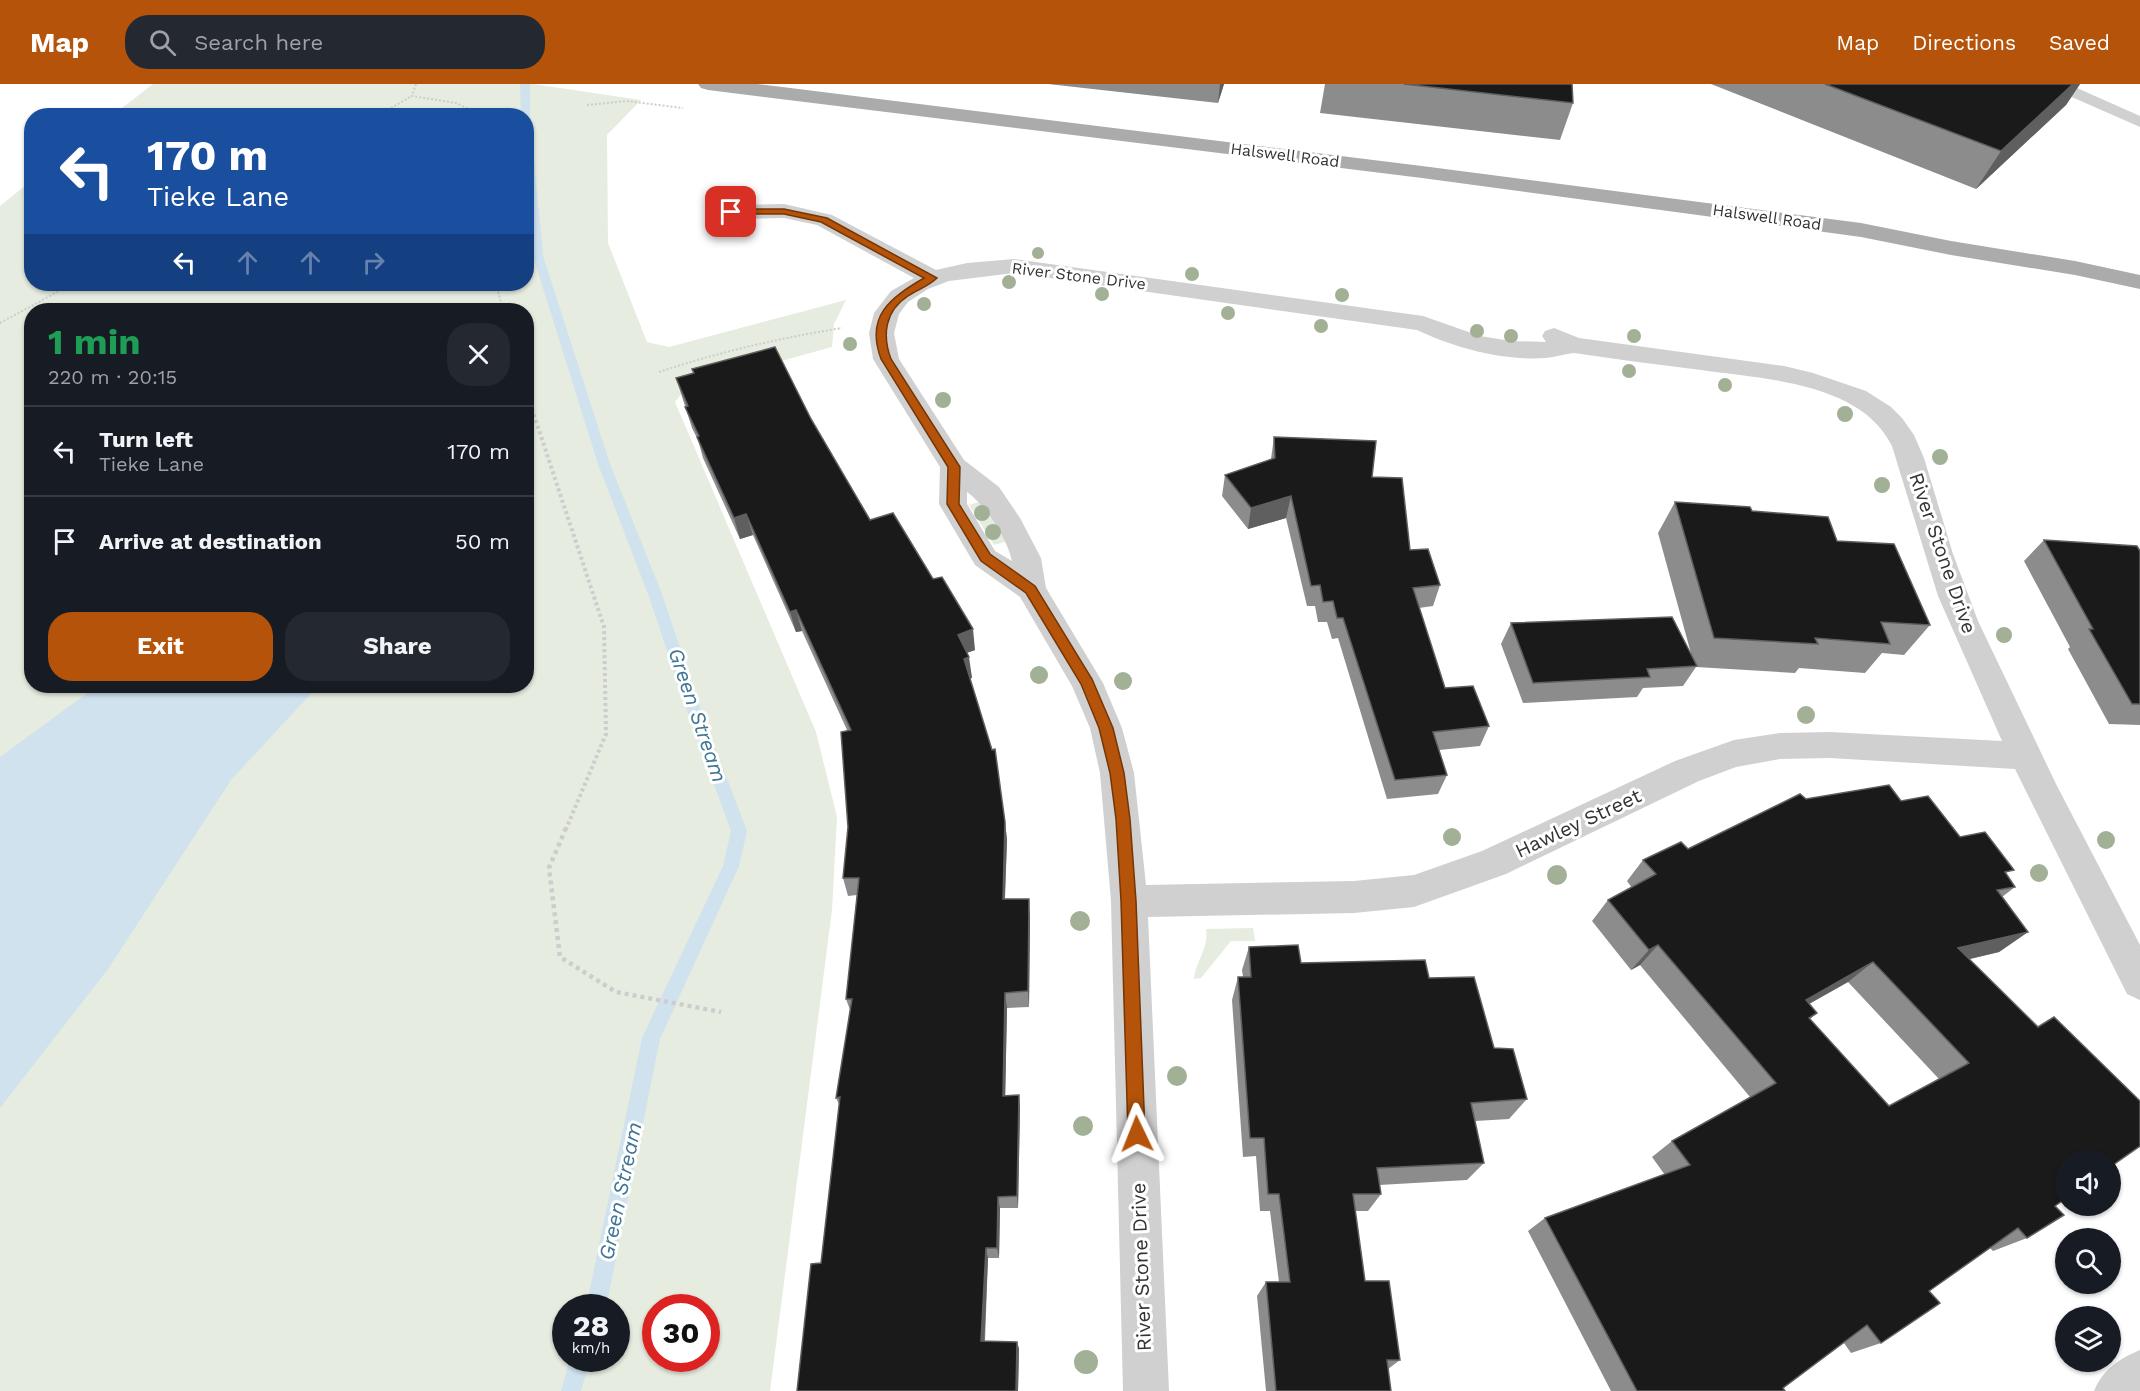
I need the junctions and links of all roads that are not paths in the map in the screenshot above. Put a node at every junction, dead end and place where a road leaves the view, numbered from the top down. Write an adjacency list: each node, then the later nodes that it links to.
1 (708, 84): 5 (main road, Halswell Road)
2 (2055, 84): 3 (lane)
3 (2140, 122)
4 (731, 212): 7 (street)
5 (1861, 230): 6 (main road, Halswell Road); 8 (main road, Halswell Road)
6 (2140, 265)
7 (932, 278): 10 (street, River Stone Drive); 13 (street, River Stone Drive)
8 (2140, 282)
9 (1487, 322): 10 (street, River Stone Drive)
10 (1423, 323): 12 (street, River Stone Drive)
11 (1518, 326): 12 (street, River Stone Drive)
12 (1574, 345): 15 (street, River Stone Drive)
13 (954, 467): 14 (street, River Stone Drive); 14 (street, River Stone Drive)
14 (1031, 589): 16 (street, River Stone Drive)
15 (2025, 756): 16 (street, Hawley Street); 17 (street, River Stone Drive)
16 (1129, 901): 18 (street, River Stone Drive)
17 (2140, 982)
18 (1146, 1391)

